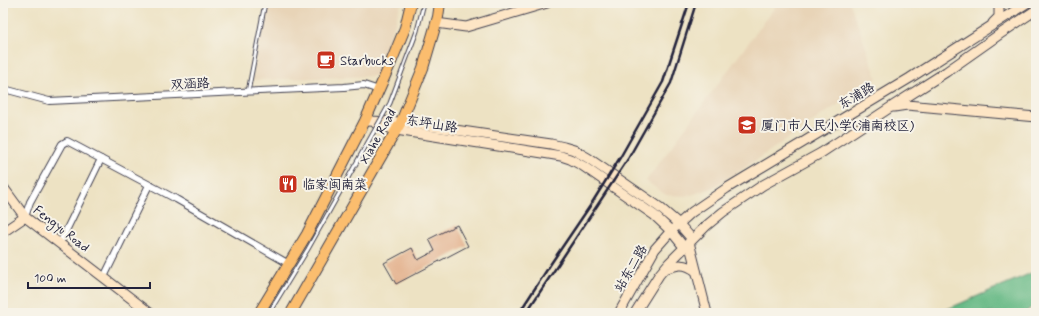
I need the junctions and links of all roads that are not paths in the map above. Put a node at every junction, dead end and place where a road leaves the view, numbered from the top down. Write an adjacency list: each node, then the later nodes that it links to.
1 (265, 3): 13 (lane)
2 (412, 3): 12 (main road, Xiahe Road)
3 (424, 3): 33 (lane, bridge)
4 (440, 3): 9 (main road, Xiahe Road)
5 (547, 3): 9 (main road)
6 (999, 3): 10 (main road)
7 (1027, 3): 10 (main road, 东浦路)
8 (1036, 10): 14 (main road)
9 (436, 23): 17 (main road, Xiahe Road)
10 (990, 27): 22 (main road, 东浦路)
11 (3, 88): 13 (street, 双涵路)
12 (379, 90): 13 (street, 双涵路); 16 (main road, Xiahe Road)
13 (248, 92)
14 (891, 107): 15 (main road); 26 (main road)
15 (1036, 117)
16 (365, 121): 17 (main road, 东坪山路); 27 (main road, Xiahe Road)
17 (399, 126): 22 (main road, 东坪山路); 24 (main road, 东坪山路); 34 (main road, Xiahe Road)
18 (101, 159): 19 (street); 21 (street); 25 (street)
19 (149, 185): 27 (street); 30 (street)
20 (3, 187): 21 (main road, Fengyu Road)
21 (26, 217): 23 (main road); 25 (main road, Fengyu Road)
22 (679, 224): 24 (main road, 东浦路); 26 (main road, 东坪山路)
23 (3, 232)
24 (668, 235): 26 (main road, 东坪山路); 35 (main road, 站东二路)
25 (60, 243): 30 (main road, Fengyu Road)
26 (688, 243): 28 (main road); 29 (main road, 东坪山路)
27 (289, 264): 32 (main road, Xiahe Road)
28 (664, 269): 29 (main road); 36 (main road)
29 (696, 271): 37 (main road, 东坪山路)
30 (104, 277): 31 (main road, Fengyu Road)
31 (150, 313)
32 (259, 313)
33 (269, 313)
34 (291, 313)
35 (620, 313)
36 (635, 313)
37 (707, 313)

